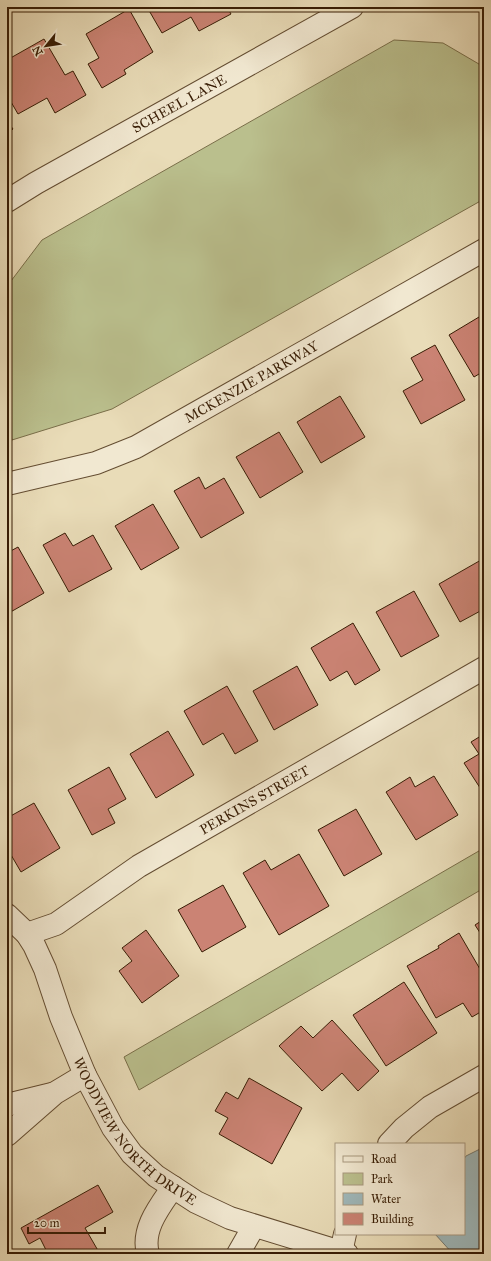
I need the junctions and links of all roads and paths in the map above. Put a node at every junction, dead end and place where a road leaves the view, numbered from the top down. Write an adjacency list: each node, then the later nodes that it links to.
1 (352, 7): 2 (street, SCHEEL LANE)
2 (7, 201)
3 (484, 250): 4 (street, MCKENZIE PARKWAY)
4 (7, 484)
5 (484, 668): 7 (street, PERKINS STREET)
6 (7, 915): 7 (street, WOODVIEW NORTH DRIVE)
7 (27, 934): 8 (street, WOODVIEW NORTH DRIVE)
8 (85, 1075): 10 (street); 14 (street, WOODVIEW NORTH DRIVE)
9 (484, 1076): 13 (street)
10 (55, 1093): 11 (street); 12 (street)
11 (7, 1105)
12 (7, 1135)
13 (390, 1143)
14 (173, 1187): 15 (street, WOODVIEW NORTH DRIVE); 17 (street)
15 (254, 1226): 16 (street, WOODVIEW NORTH DRIVE); 18 (street)
16 (344, 1247)
17 (148, 1254)
18 (238, 1254)

